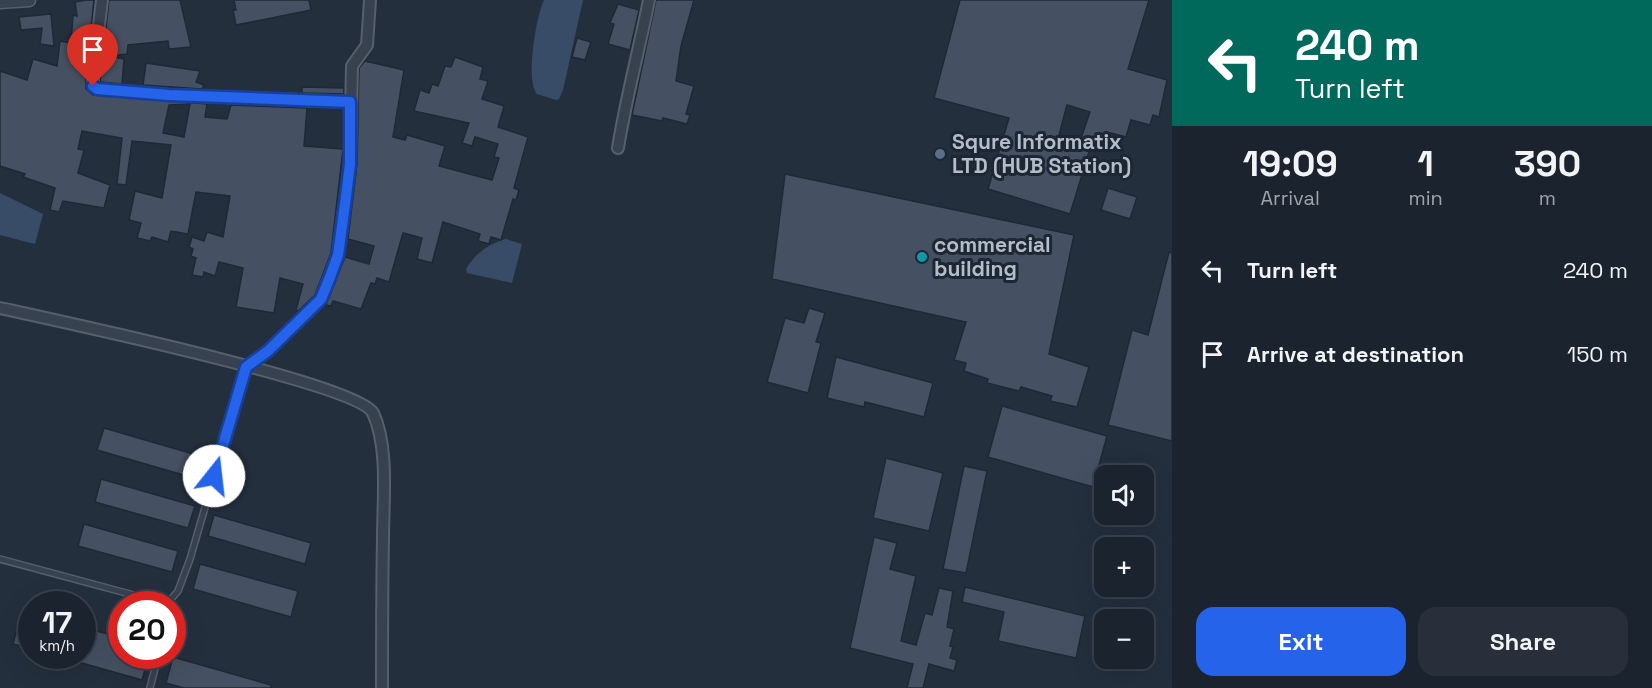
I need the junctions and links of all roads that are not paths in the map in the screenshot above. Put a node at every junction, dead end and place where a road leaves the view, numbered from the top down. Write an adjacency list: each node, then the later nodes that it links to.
1 (29, 0): 5 (street)
2 (102, 0): 6 (street)
3 (370, 0): 6 (street)
4 (649, 0): 7 (street)
5 (0, 2)
6 (350, 102): 9 (street)
7 (618, 148)
8 (0, 308): 9 (street)
9 (246, 367): 12 (lane); 15 (street)
10 (0, 559): 11 (lane)
11 (119, 591)
12 (178, 591)
13 (155, 669): 14 (lane)
14 (150, 688)
15 (382, 688)

